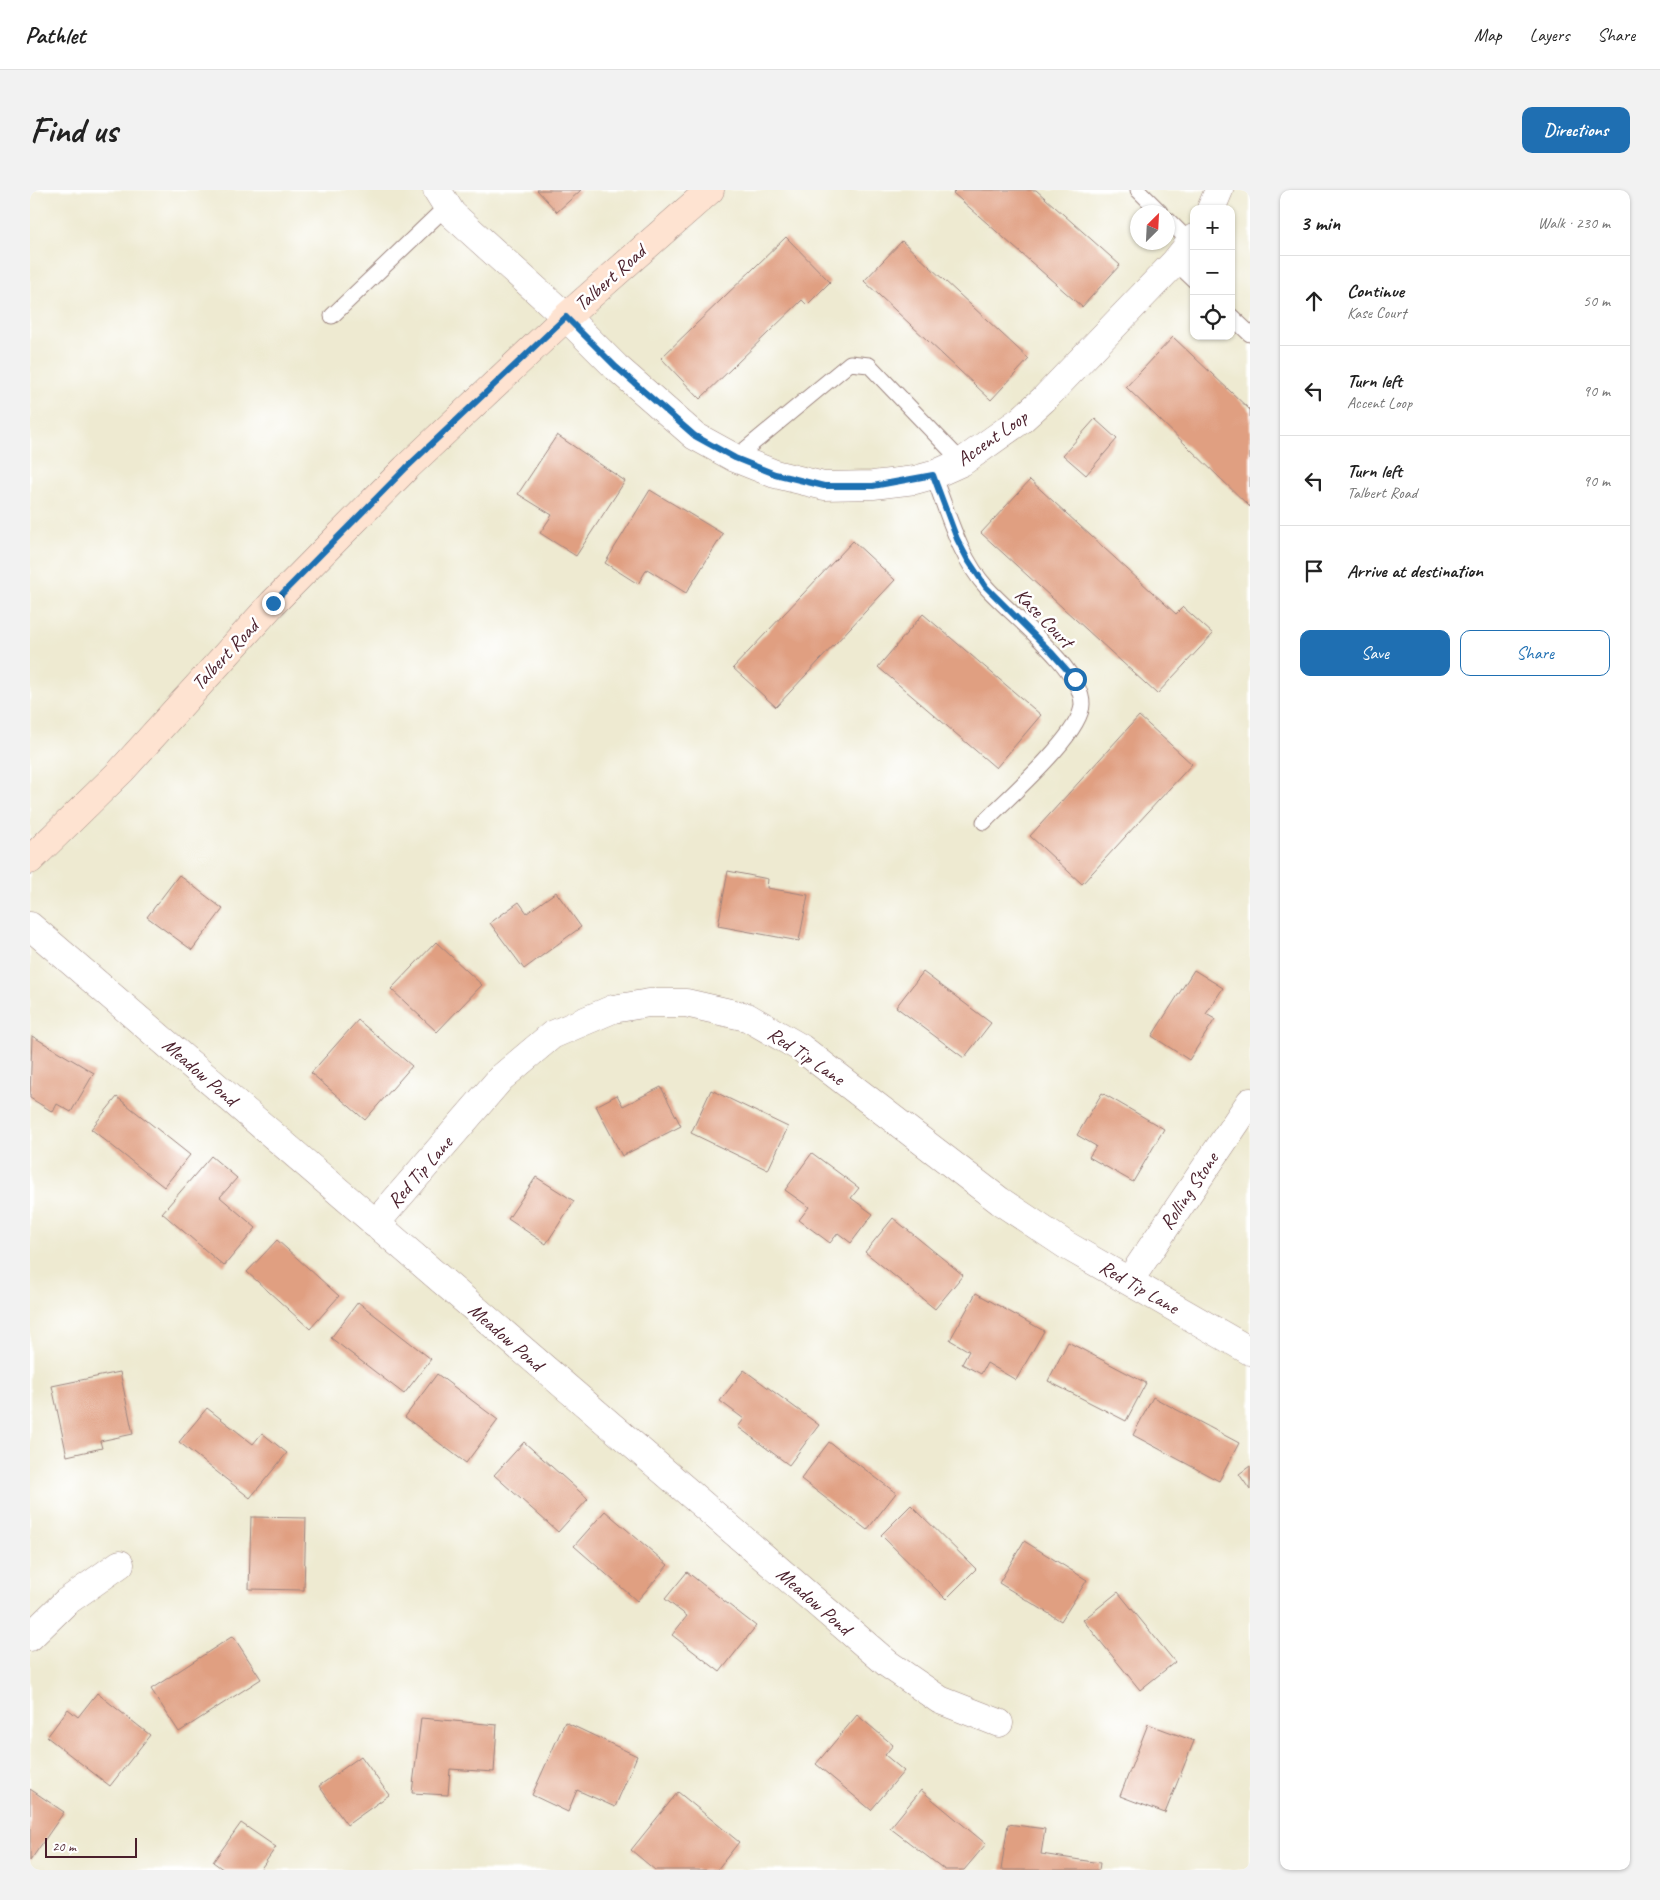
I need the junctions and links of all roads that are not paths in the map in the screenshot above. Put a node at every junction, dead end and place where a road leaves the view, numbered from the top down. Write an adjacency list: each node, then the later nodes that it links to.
1 (710, 190): 10 (street, Talbert Road)
2 (1138, 190): 5 (lane)
3 (1219, 190): 6 (street)
4 (442, 198): 9 (lane); 10 (street, Accent Loop)
5 (1153, 205)
6 (1213, 205)
7 (1175, 233): 8 (lane)
8 (1188, 256): 14 (street, Accent Loop)
9 (332, 316)
10 (566, 317): 13 (street, Accent Loop); 17 (street, Talbert Road)
11 (1235, 320): 12 (lane)
12 (1250, 334)
13 (735, 458): 14 (lane); 15 (street, Accent Loop)
14 (962, 462): 15 (street, Accent Loop)
15 (933, 475): 16 (lane, Kase Court)
16 (984, 822)
17 (30, 860)
18 (30, 926): 20 (street, Meadow Pond)
19 (1250, 1102): 21 (street, Rolling Stone)
20 (375, 1224): 21 (street, Red Tip Lane); 25 (street, Meadow Pond)
21 (1129, 1281): 22 (street, Red Tip Lane)
22 (1250, 1351)
23 (120, 1564): 24 (street)
24 (30, 1637)
25 (999, 1723)

